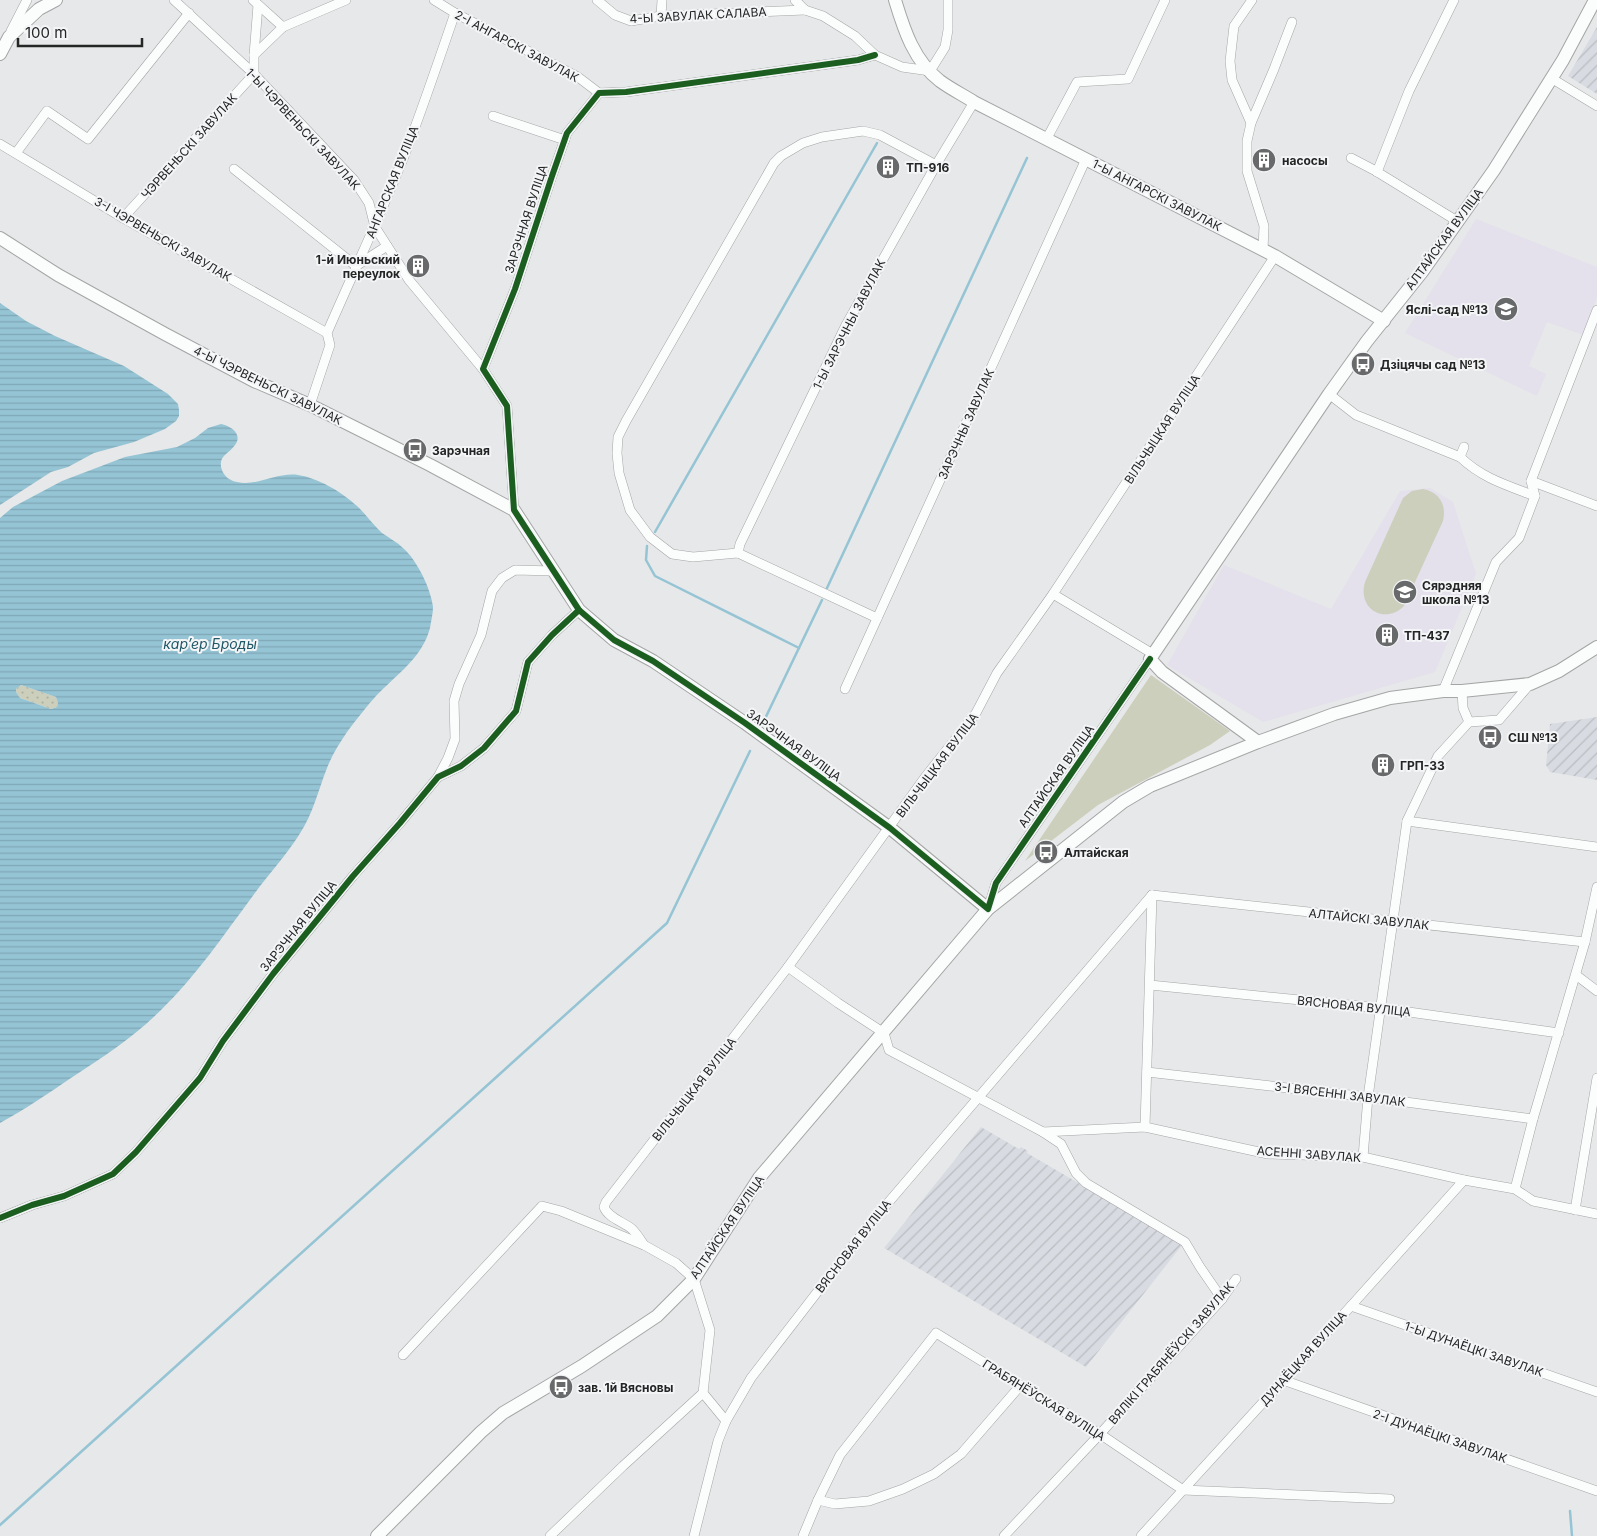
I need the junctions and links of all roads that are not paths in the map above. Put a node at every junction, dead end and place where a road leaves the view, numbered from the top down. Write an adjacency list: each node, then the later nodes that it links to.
1 (27, 0): 22 (street)
2 (56, 0): 22 (main road)
3 (174, 0): 17 (street, 1-Ы ЧЭРВЕНЬСКІ ЗАВУЛАК)
4 (346, 0): 21 (street)
5 (434, 0): 18 (street, 2-І АНГАРСКІ ЗАВУЛАК)
6 (596, 0): 19 (street, 4-Ы ЗАВУЛАК САЛАВА)
7 (662, 0): 19 (street)
8 (795, 0): 16 (street, 1-Ы АНГАРСКІ ЗАВУЛАК)
9 (895, 0): 26 (main road, 1-Ы АНГАРСКІ ЗАВУЛАК)
10 (948, 0): 26 (street)
11 (1164, 0): 34 (street)
12 (1252, 0): 33 (street)
13 (1454, 0): 42 (street)
14 (1595, 0): 28 (main road, АЛТАЙСКАЯ ВУЛІЦА)
15 (255, 2): 21 (street); 24 (street)
16 (805, 10): 19 (street, 4-Ы ЗАВУЛАК САЛАВА); 25 (street, 1-Ы АНГАРСКІ ЗАВУЛАК)
17 (189, 13): 27 (street, 1-Ы ЧЭРВЕНЬСКІ ЗАВУЛАК); 37 (street)
18 (455, 13): 29 (street, 2-І АНГАРСКІ ЗАВУЛАК); 45 (street, АНГАРСКАЯ ВУЛІЦА)
19 (661, 16)
20 (1292, 22): 33 (street)
21 (283, 27): 24 (street)
22 (8, 37): 23 (main road)
23 (0, 54)
24 (254, 55): 27 (street)
25 (875, 55): 26 (street, 1-Ы АНГАРСКІ ЗАВУЛАК); 29 (street)
26 (930, 71): 30 (main road, 1-Ы АНГАРСКІ ЗАВУЛАК)
27 (254, 74): 43 (street, ЧЭРВЕНЬСКІ ЗАВУЛАК); 45 (street, 1-Ы ЧЭРВЕНЬСКІ ЗАВУЛАК)
28 (1551, 78): 31 (street); 44 (main road, АЛТАЙСКАЯ ВУЛІЦА)
29 (599, 93): 35 (street, ЗАРЭЧНАЯ ВУЛІЦА)
30 (974, 102): 34 (main road, 1-Ы АНГАРСКІ ЗАВУЛАК); 40 (street, 1-Ы ЗАРЭЧНЫ ЗАВУЛАК)
31 (1597, 106)
32 (493, 116): 35 (street)
33 (1251, 123): 48 (street)
34 (1047, 138): 39 (main road, 1-Ы АНГАРСКІ ЗАВУЛАК)
35 (565, 140): 54 (street, ЗАРЭЧНАЯ ВУЛІЦА)
36 (0, 144): 37 (street, 3-І ЧЭРВЕНЬСКІ ЗАВУЛАК)
37 (16, 153): 43 (street, 3-І ЧЭРВЕНЬСКІ ЗАВУЛАК)
38 (1351, 158): 42 (street)
39 (1086, 159): 48 (main road, 1-Ы АНГАРСКІ ЗАВУЛАК); 67 (street, ЗАРЭЧНЫ ЗАВУЛАК)
40 (936, 165): 63 (street, 1-Ы ЗАРЭЧНЫ ЗАВУЛАК); 63 (street)
41 (234, 170): 50 (street)
42 (1377, 172): 44 (street)
43 (124, 218): 53 (street, 3-І ЧЭРВЕНЬСКІ ЗАВУЛАК)
44 (1457, 222): 52 (main road, АЛТАЙСКАЯ ВУЛІЦА)
45 (375, 226): 47 (street, 1-Ы ЧЭРВЕНЬСКІ ЗАВУЛАК); 50 (street, АНГАРСКАЯ ВУЛІЦА)
46 (0, 238): 56 (main road, 4-Ы ЧЭРВЕНЬСКІ ЗАВУЛАК)
47 (387, 246): 50 (street); 54 (street, 1-Ы ЧЭРВЕНЬСКІ ЗАВУЛАК)
48 (1263, 250): 49 (main road, 1-Ы АНГАРСКІ ЗАВУЛАК)
49 (1275, 256): 52 (main road, 1-Ы АНГАРСКІ ЗАВУЛАК); 65 (street, ВІЛЬЧЫЦКАЯ ВУЛІЦА)
50 (356, 266): 53 (street, АНГАРСКАЯ ВУЛІЦА)
51 (1597, 310): 59 (street)
52 (1384, 321): 55 (main road, АЛТАЙСКАЯ ВУЛІЦА)
53 (327, 333): 56 (street, АНГАРСКАЯ ВУЛІЦА)
54 (483, 369): 62 (street, ЗАРЭЧНАЯ ВУЛІЦА)
55 (1328, 394): 58 (street); 69 (main road, АЛТАЙСКАЯ ВУЛІЦА)
56 (310, 405): 62 (main road, 4-Ы ЧЭРВЕНЬСКІ ЗАВУЛАК)
57 (1464, 447): 58 (street)
58 (1460, 457): 60 (street)
59 (1531, 481): 60 (street); 61 (street)
60 (1535, 496): 72 (street)
61 (1597, 506)
62 (514, 510): 64 (main road, ЗАРЭЧНАЯ ВУЛІЦА)
63 (738, 553): 67 (street)
64 (553, 571): 66 (main road, ЗАРЭЧНАЯ ВУЛІЦА); 76 (street)
65 (1054, 594): 69 (street); 78 (street, ВІЛЬЧЫЦКАЯ ВУЛІЦА)
66 (579, 610): 76 (street, ЗАРЭЧНАЯ ВУЛІЦА); 78 (main road, ЗАРЭЧНАЯ ВУЛІЦА)
67 (878, 618): 71 (street, ЗАРЭЧНЫ ЗАВУЛАК)
68 (1597, 647): 70 (main road, АЛТАЙСКАЯ ВУЛІЦА)
69 (1152, 657): 75 (main road); 82 (street, АЛТАЙСКАЯ ВУЛІЦА)
70 (1530, 684): 73 (main road, АЛТАЙСКАЯ ВУЛІЦА); 74 (street)
71 (845, 689)
72 (1442, 691): 73 (main road, АЛТАЙСКАЯ ВУЛІЦА); 75 (main road, АЛТАЙСКАЯ ВУЛІЦА)
73 (1462, 691): 74 (street)
74 (1469, 722): 77 (street)
75 (1258, 742): 82 (main road, АЛТАЙСКАЯ ВУЛІЦА)
76 (438, 777): 104 (street, ЗАРЭЧНАЯ ВУЛІЦА)
77 (1407, 821): 79 (street); 83 (street)
78 (890, 828): 82 (main road, ЗАРЭЧНАЯ ВУЛІЦА); 85 (street, ВІЛЬЧЫЦКАЯ ВУЛІЦА)
79 (1597, 847)
80 (1597, 887): 84 (street)
81 (1152, 895): 83 (street, АЛТАЙСКІ ЗАВУЛАК); 87 (street); 95 (street, ВЯСНОВАЯ ВУЛІЦА)
82 (988, 909): 90 (main road, АЛТАЙСКАЯ ВУЛІЦА)
83 (1392, 921): 84 (street, АЛТАЙСКІ ЗАВУЛАК); 89 (street)
84 (1585, 942): 86 (street)
85 (788, 967): 90 (street); 105 (street, ВІЛЬЧЫЦКАЯ ВУЛІЦА)
86 (1576, 975): 88 (street); 91 (street)
87 (1150, 985): 89 (street, ВЯСНОВАЯ ВУЛІЦА); 92 (street)
88 (1597, 991)
89 (1380, 1008): 91 (street, ВЯСНОВАЯ ВУЛІЦА); 94 (street)
90 (884, 1033): 95 (street); 106 (main road, АЛТАЙСКАЯ ВУЛІЦА)
91 (1559, 1033): 96 (street)
92 (1147, 1072): 94 (street, 3-І ВЯСЕННІ ЗАВУЛАК); 97 (street)
93 (1597, 1078): 102 (street)
94 (1368, 1096): 96 (street, 3-І ВЯСЕННІ ЗАВУЛАК); 99 (street)
95 (978, 1098): 98 (street); 115 (street, ВЯСНОВАЯ ВУЛІЦА)
96 (1533, 1119): 101 (street)
97 (1145, 1128): 98 (street, АСЕННІ ЗАВУЛАК); 99 (street, АСЕННІ ЗАВУЛАК)
98 (1043, 1132): 108 (street)
99 (1362, 1157): 100 (street, АСЕННІ ЗАВУЛАК)
100 (1464, 1180): 101 (street, АСЕННІ ЗАВУЛАК); 109 (street, ДУНАЁЦКАЯ ВУЛІЦА)
101 (1515, 1188): 102 (street, АСЕННІ ЗАВУЛАК)
102 (1575, 1210): 103 (street, АСЕННІ ЗАВУЛАК)
103 (1597, 1214)
104 (0, 1218)
105 (644, 1245): 106 (street); 110 (street)
106 (694, 1279): 114 (street); 122 (main road, АЛТАЙСКАЯ ВУЛІЦА)
107 (1236, 1280): 108 (street, ВЯЛІКІ ГРАБЯНЁЎСКІ ЗАВУЛАК)
108 (1222, 1299): 116 (street, ВЯЛІКІ ГРАБЯНЁЎСКІ ЗАВУЛАК)
109 (1351, 1306): 111 (street, ДУНАЁЦКАЯ ВУЛІЦА); 113 (street, 1-Ы ДУНАЁЦКІ ЗАВУЛАК)
110 (402, 1356)
111 (1283, 1380): 117 (street, ДУНАЁЦКАЯ ВУЛІЦА); 118 (street, 2-І ДУНАЁЦКІ ЗАВУЛАК)
112 (1020, 1386): 116 (street, ГРАБЯНЁЎСКАЯ ВУЛІЦА); 120 (street); 120 (street, ГРАБЯНЁЎСКАЯ ВУЛІЦА)
113 (1597, 1392)
114 (703, 1393): 115 (street); 123 (street)
115 (726, 1421): 121 (street, ВЯСНОВАЯ ВУЛІЦА)
116 (1100, 1434): 117 (street, ГРАБЯНЁЎСКАЯ ВУЛІЦА); 127 (street, ВЯЛІКІ ГРАБЯНЁЎСКІ ЗАВУЛАК)
117 (1183, 1490): 119 (street); 128 (street, ДУНАЁЦКАЯ ВУЛІЦА)
118 (1597, 1491)
119 (1390, 1499)
120 (818, 1500): 126 (street, ГРАБЯНЁЎСКАЯ ВУЛІЦА)
121 (696, 1526): 124 (street); 125 (street, ВЯСНОВАЯ ВУЛІЦА)
122 (377, 1536)
123 (550, 1536)
124 (686, 1536)
125 (694, 1536)
126 (803, 1536)
127 (1004, 1536)
128 (1141, 1536)

